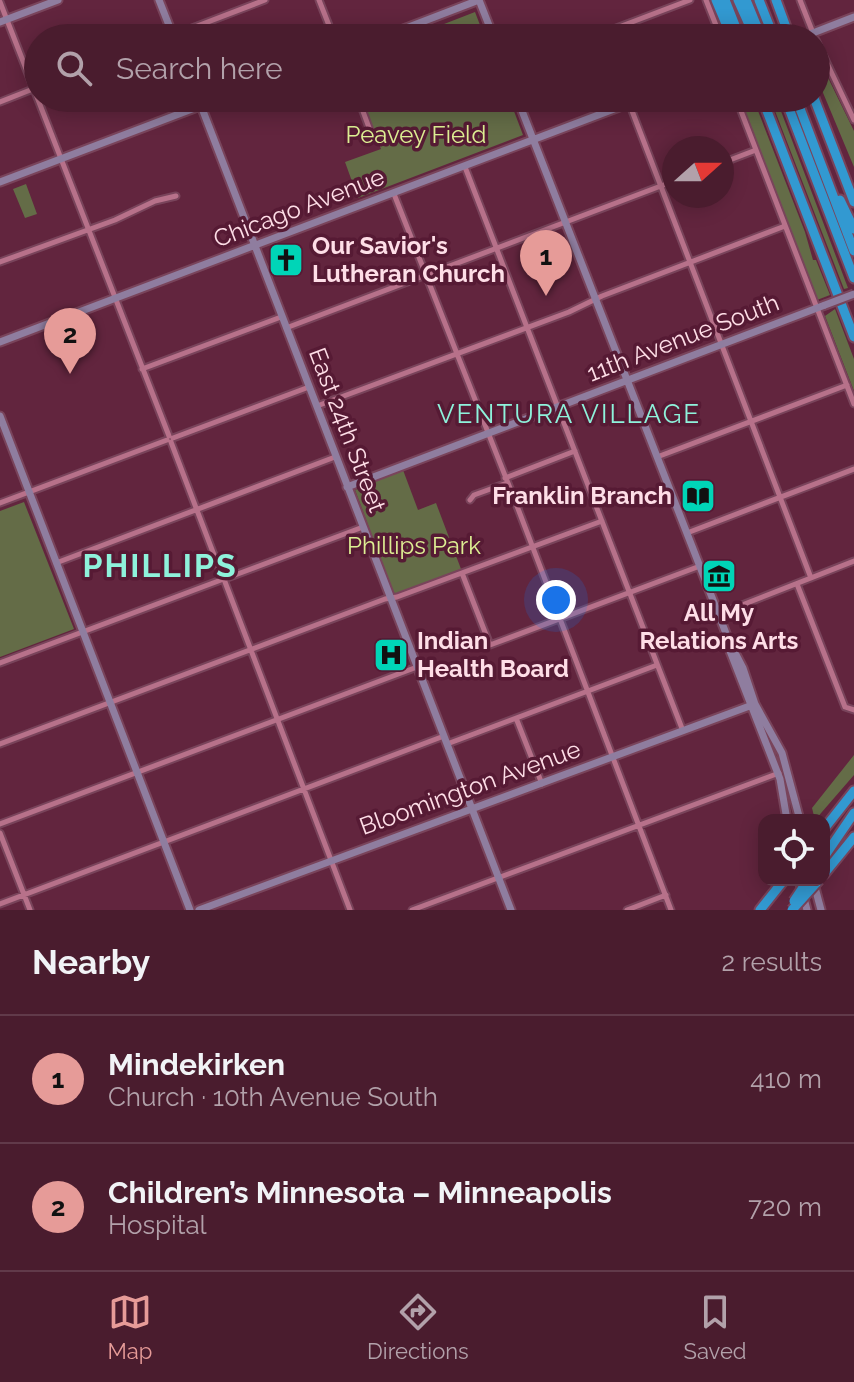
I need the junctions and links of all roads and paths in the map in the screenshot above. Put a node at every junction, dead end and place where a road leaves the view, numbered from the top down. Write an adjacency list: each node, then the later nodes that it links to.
1 (58, 0): 17 (street)
2 (159, 0): 18 (street)
3 (265, 0): 19 (street)
4 (319, 0): 20 (street)
5 (479, 0): 21 (street); 22 (street)
6 (690, 0): 23 (street)
7 (706, 0): 24 (street)
8 (716, 0): 25 (highway)
9 (725, 0): 26 (highway)
10 (738, 0): 27 (highway)
11 (746, 0): 28 (highway)
12 (759, 0): 29 (highway)
13 (776, 0): 30 (highway)
14 (800, 0): 31 (street)
15 (0, 2): 17 (street)
16 (854, 17): 32 (street)
17 (3, 21): 33 (street)
18 (167, 24)
19 (204, 24)
20 (328, 24)
21 (416, 24)
22 (488, 24)
23 (627, 24)
24 (715, 24)
25 (726, 24)
26 (734, 24)
27 (751, 24)
28 (754, 24)
29 (768, 24)
30 (785, 24)
31 (806, 24)
32 (830, 28)
33 (24, 64)
34 (830, 73): 51 (street)
35 (24, 93): 36 (street)
36 (0, 102)
37 (44, 112): 56 (street)
38 (175, 112): 56 (street)
39 (203, 112): 68 (street, East 24th Street)
40 (363, 112): 52 (street)
41 (523, 112): 53 (street)
42 (606, 112): 53 (street, Chicago Avenue)
43 (632, 112): 60 (street)
44 (741, 112): 54 (street)
45 (766, 112): 82 (highway)
46 (790, 112): 70 (highway)
47 (801, 112): 70 (highway)
48 (803, 112): 67 (highway)
49 (820, 112): 63 (highway)
50 (821, 112): 59 (highway)
51 (853, 115)
52 (379, 141)
53 (534, 141): 57 (street, Chicago Avenue); 64 (street)
54 (756, 150): 55 (street); 65 (street)
55 (734, 158)
56 (61, 160): 58 (street); 66 (street)
57 (465, 167): 61 (street, Chicago Avenue); 69 (street)
58 (0, 182)
59 (854, 185)
60 (661, 186): 64 (street); 72 (street)
61 (394, 194): 68 (street, Chicago Avenue); 73 (street)
62 (176, 196): 66 (street)
63 (854, 202)
64 (566, 223): 69 (street); 77 (street)
65 (785, 226): 72 (street); 78 (street)
66 (87, 229): 71 (street); 76 (street)
67 (854, 229)
68 (255, 246): 76 (street, Chicago Avenue); 79 (street, East 24th Street)
69 (495, 248): 73 (street); 81 (street)
70 (850, 253): 74 (highway); 75 (highway)
71 (0, 262)
72 (690, 262): 77 (street); 84 (street)
73 (425, 275): 80 (street); 85 (street)
74 (854, 278)
75 (854, 295): 78 (street, 11th Avenue South, bridge)
76 (115, 300): 83 (street, Chicago Avenue); 86 (street)
77 (596, 300): 81 (street); 87 (street)
78 (821, 306): 84 (street, 11th Avenue South); 88 (street)
79 (281, 317): 80 (street, East 24th Street); 86 (street)
80 (286, 328): 89 (street, East 24th Street)
81 (527, 328): 85 (street); 92 (street)
82 (854, 337)
83 (0, 342)
84 (722, 344): 87 (street, 11th Avenue South); 94 (street)
85 (456, 354): 91 (street); 95 (street)
86 (142, 369): 96 (street)
87 (628, 381): 92 (street, 11th Avenue South); 99 (street)
88 (847, 385): 90 (street); 94 (street)
89 (309, 387): 91 (street, East 24th Street); 96 (street)
90 (854, 404)
91 (316, 407): 98 (street, East 24th Street)
92 (557, 408): 95 (street, 11th Avenue South); 97 (street)
93 (0, 416): 103 (street)
94 (751, 421): 99 (street); 104 (street)
95 (487, 434): 101 (street); 102 (street, 11th Avenue South)
96 (170, 439): 103 (street); 107 (street)
97 (575, 451): 101 (street); 108 (street)
98 (335, 457): 102 (street, East 24th Street); 107 (street)
99 (657, 457): 110 (street)
100 (854, 469): 104 (street)
101 (506, 480): 105 (street); 111 (street)
102 (347, 487): 109 (street, East 24th Street)
103 (29, 492): 106 (street); 113 (street)
104 (780, 497): 110 (street); 116 (street)
105 (470, 500)
106 (0, 503)
107 (196, 509): 113 (street); 117 (street)
108 (602, 521): 111 (street); 119 (street)
109 (363, 527): 117 (street); 120 (street, East 24th Street)
110 (687, 533): 114 (street)
111 (532, 547): 115 (street); 122 (street)
112 (854, 561): 116 (street)
113 (56, 563): 123 (street)
114 (700, 566): 119 (street); 121 (street)
115 (462, 573): 120 (street); 122 (street)
116 (811, 578): 118 (street)
117 (224, 579): 123 (street); 124 (street)
118 (797, 583): 121 (street); 131 (street)
119 (629, 593): 122 (street); 126 (street)
120 (391, 598): 124 (street); 127 (street, East 24th Street)
121 (719, 614): 130 (street)
122 (559, 619): 128 (street)
123 (83, 632): 125 (street); 129 (street)
124 (251, 649): 129 (street); 133 (street)
125 (0, 663)
126 (657, 665): 128 (street); 134 (street)
127 (417, 667): 133 (street); 135 (street, East 24th Street)
128 (587, 692): 132 (street); 137 (street)
129 (110, 703): 136 (street); 139 (street)
130 (752, 704): 134 (street, Bloomington Avenue); 138 (street); 140 (street)
131 (851, 710)
132 (516, 718): 135 (street); 141 (street)
133 (278, 719): 139 (street); 143 (street)
134 (683, 731): 137 (street, Bloomington Avenue)
135 (446, 740): 143 (street); 144 (street, East 24th Street)
136 (0, 744)
137 (612, 758): 141 (street, Bloomington Avenue); 150 (street)
138 (787, 770): 140 (street); 147 (street)
139 (137, 772): 149 (street); 153 (street)
140 (777, 773): 146 (street); 150 (street)
141 (542, 784): 144 (street, Bloomington Avenue)
142 (854, 789): 148 (highway)
143 (306, 790): 153 (street); 155 (street)
144 (472, 809): 155 (street, Bloomington Avenue); 157 (street, East 24th Street)
145 (854, 813): 154 (highway)
146 (786, 814)
147 (798, 814)
148 (830, 821)
149 (0, 824)
150 (639, 826): 157 (street); 164 (street)
151 (0, 833): 163 (street)
152 (854, 837): 156 (highway)
153 (164, 842): 163 (street); 169 (street)
154 (830, 848)
155 (332, 861): 170 (street, Bloomington Avenue); 171 (street)
156 (830, 867)
157 (499, 878): 172 (street); 173 (street, East 24th Street)
158 (781, 886): 176 (highway)
159 (782, 886): 177 (highway)
160 (801, 886): 178 (street)
161 (808, 886): 166 (highway, bridge)
162 (814, 886): 167 (street)
163 (24, 895): 165 (street); 168 (street)
164 (666, 895): 174 (street); 175 (street)
165 (0, 904)
166 (790, 909)
167 (820, 909)
168 (30, 910)
169 (190, 910)
170 (199, 910)
171 (350, 910)
172 (412, 910)
173 (511, 910)
174 (627, 910)
175 (671, 910)
176 (760, 910)
177 (768, 910)
178 (807, 910)

